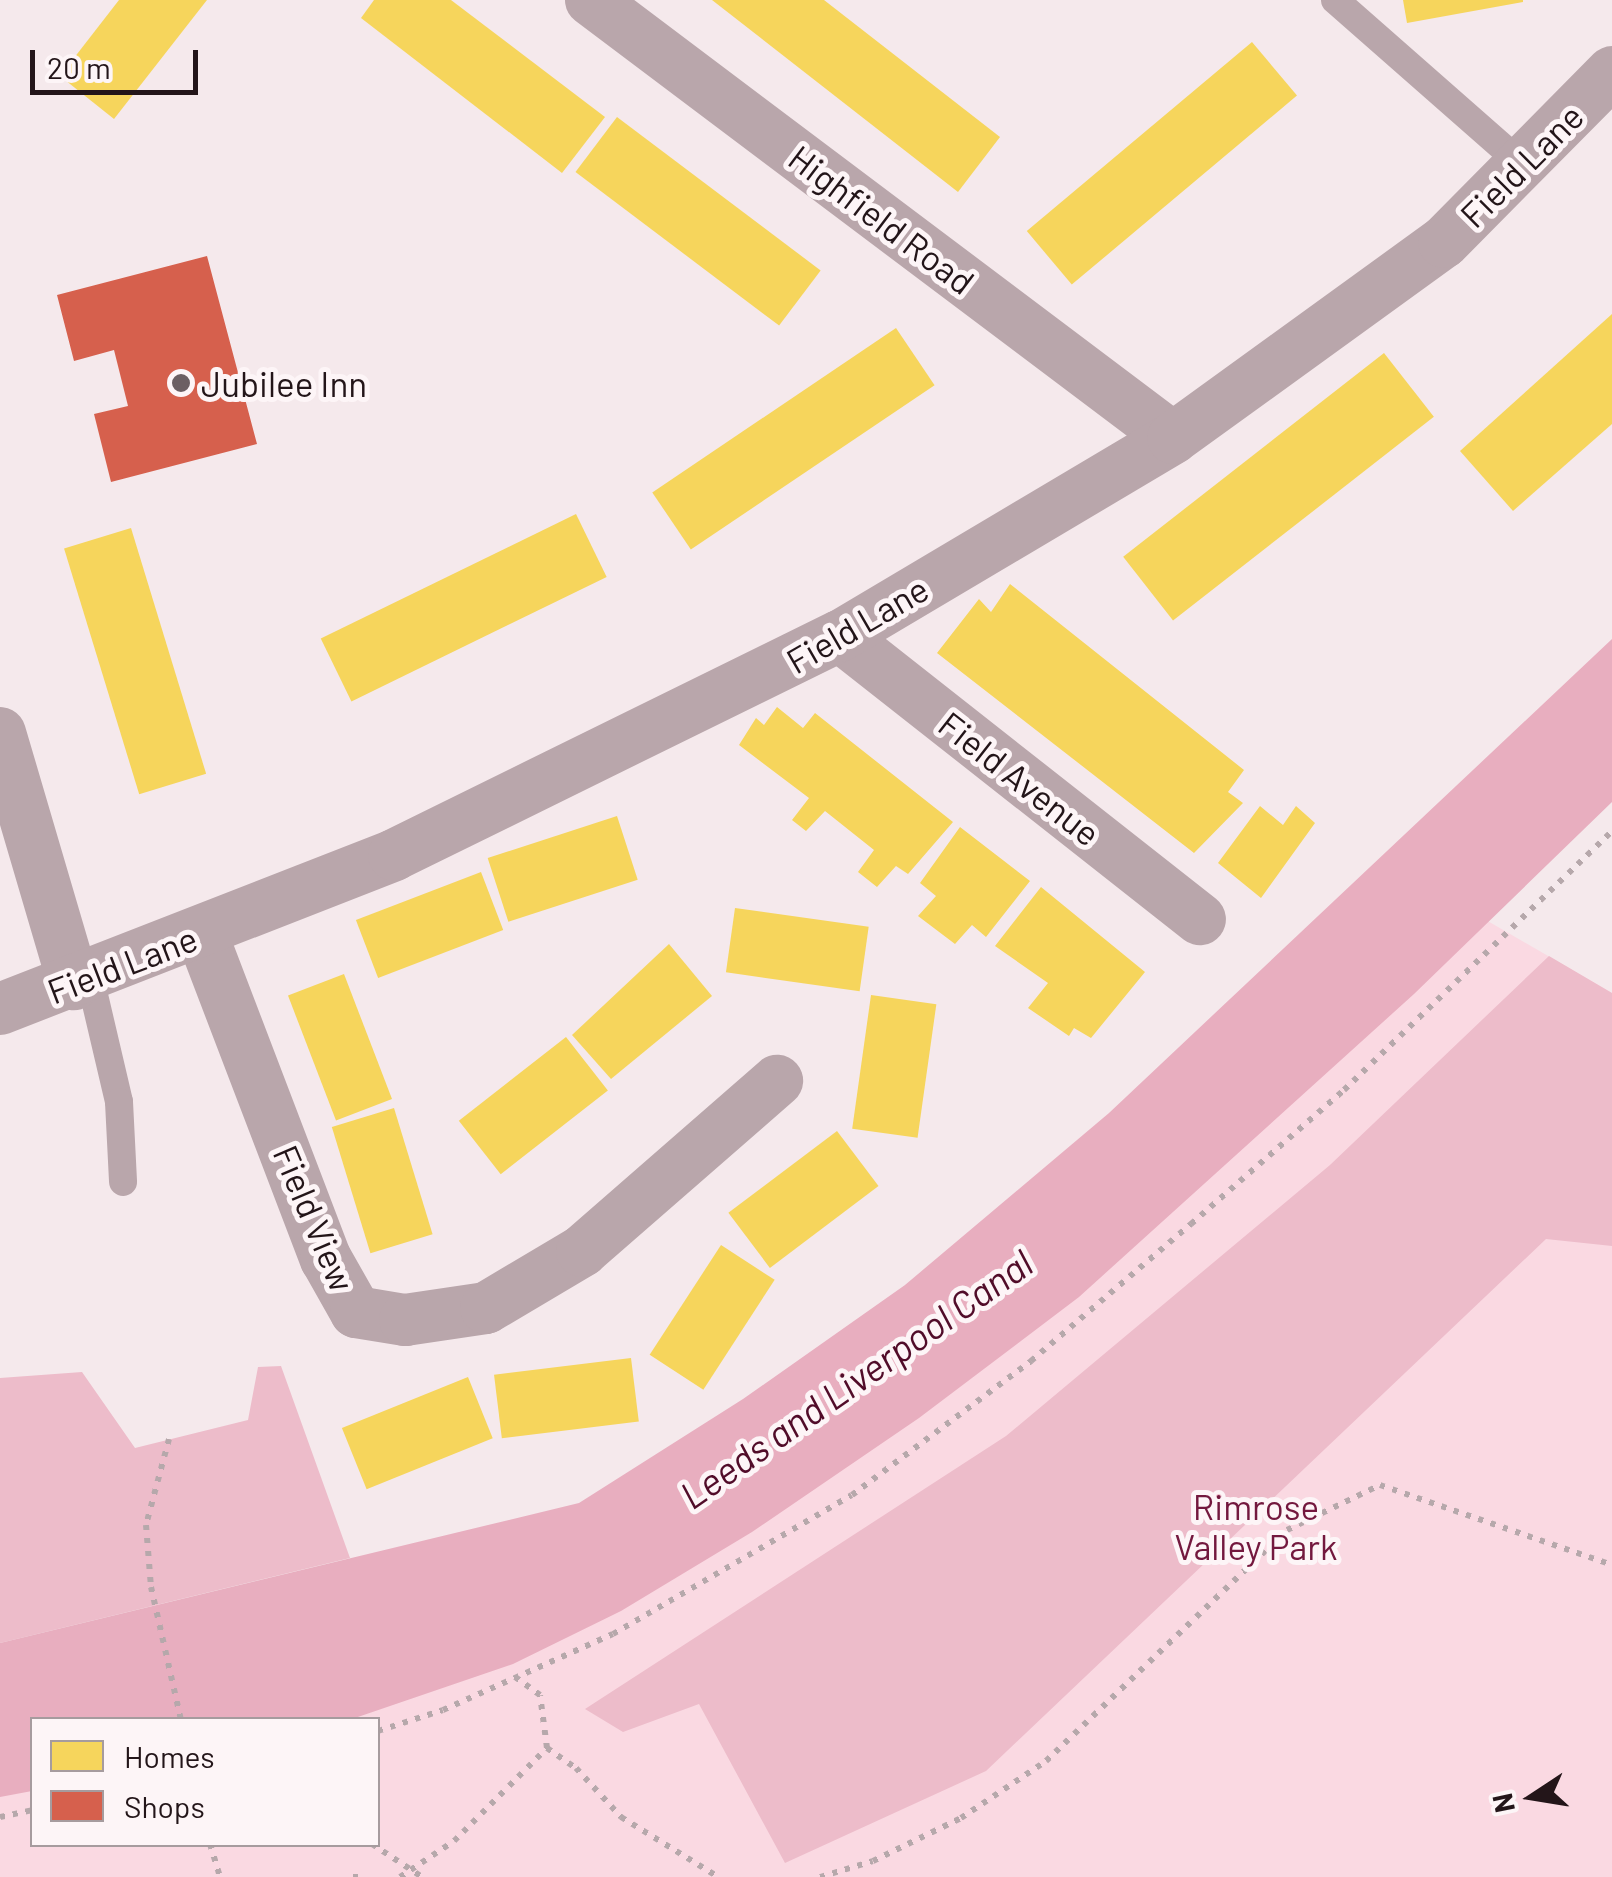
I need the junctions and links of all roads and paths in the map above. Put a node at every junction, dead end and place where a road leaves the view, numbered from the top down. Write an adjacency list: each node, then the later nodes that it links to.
1 (590, 0): 5 (street, Highfield Road)
2 (1334, 0): 4 (lane)
3 (1612, 72): 4 (street, Field Lane)
4 (1524, 165): 5 (street, Field Lane)
5 (1173, 438): 6 (street, Field Lane)
6 (840, 636): 9 (street, Field Avenue); 10 (street, Field Lane)
7 (0, 732): 11 (street)
8 (1612, 832): 17 (path)
9 (1200, 919)
10 (202, 935): 11 (street, Field Lane); 13 (street, Field View)
11 (81, 981): 12 (street, Field Lane); 14 (lane)
12 (0, 1010)
13 (777, 1081)
14 (123, 1182)
15 (169, 1439): 18 (path)
16 (1612, 1565): 30 (path)
17 (514, 1676): 19 (path); 20 (path)
18 (180, 1717)
19 (380, 1730)
20 (547, 1748): 25 (path); 29 (path)
21 (30, 1810): 22 (path)
22 (0, 1817)
23 (211, 1847): 26 (path)
24 (378, 1847): 25 (path)
25 (417, 1868): 27 (path); 28 (path)
26 (220, 1877)
27 (400, 1877)
28 (422, 1877)
29 (718, 1877)
30 (820, 1877)

